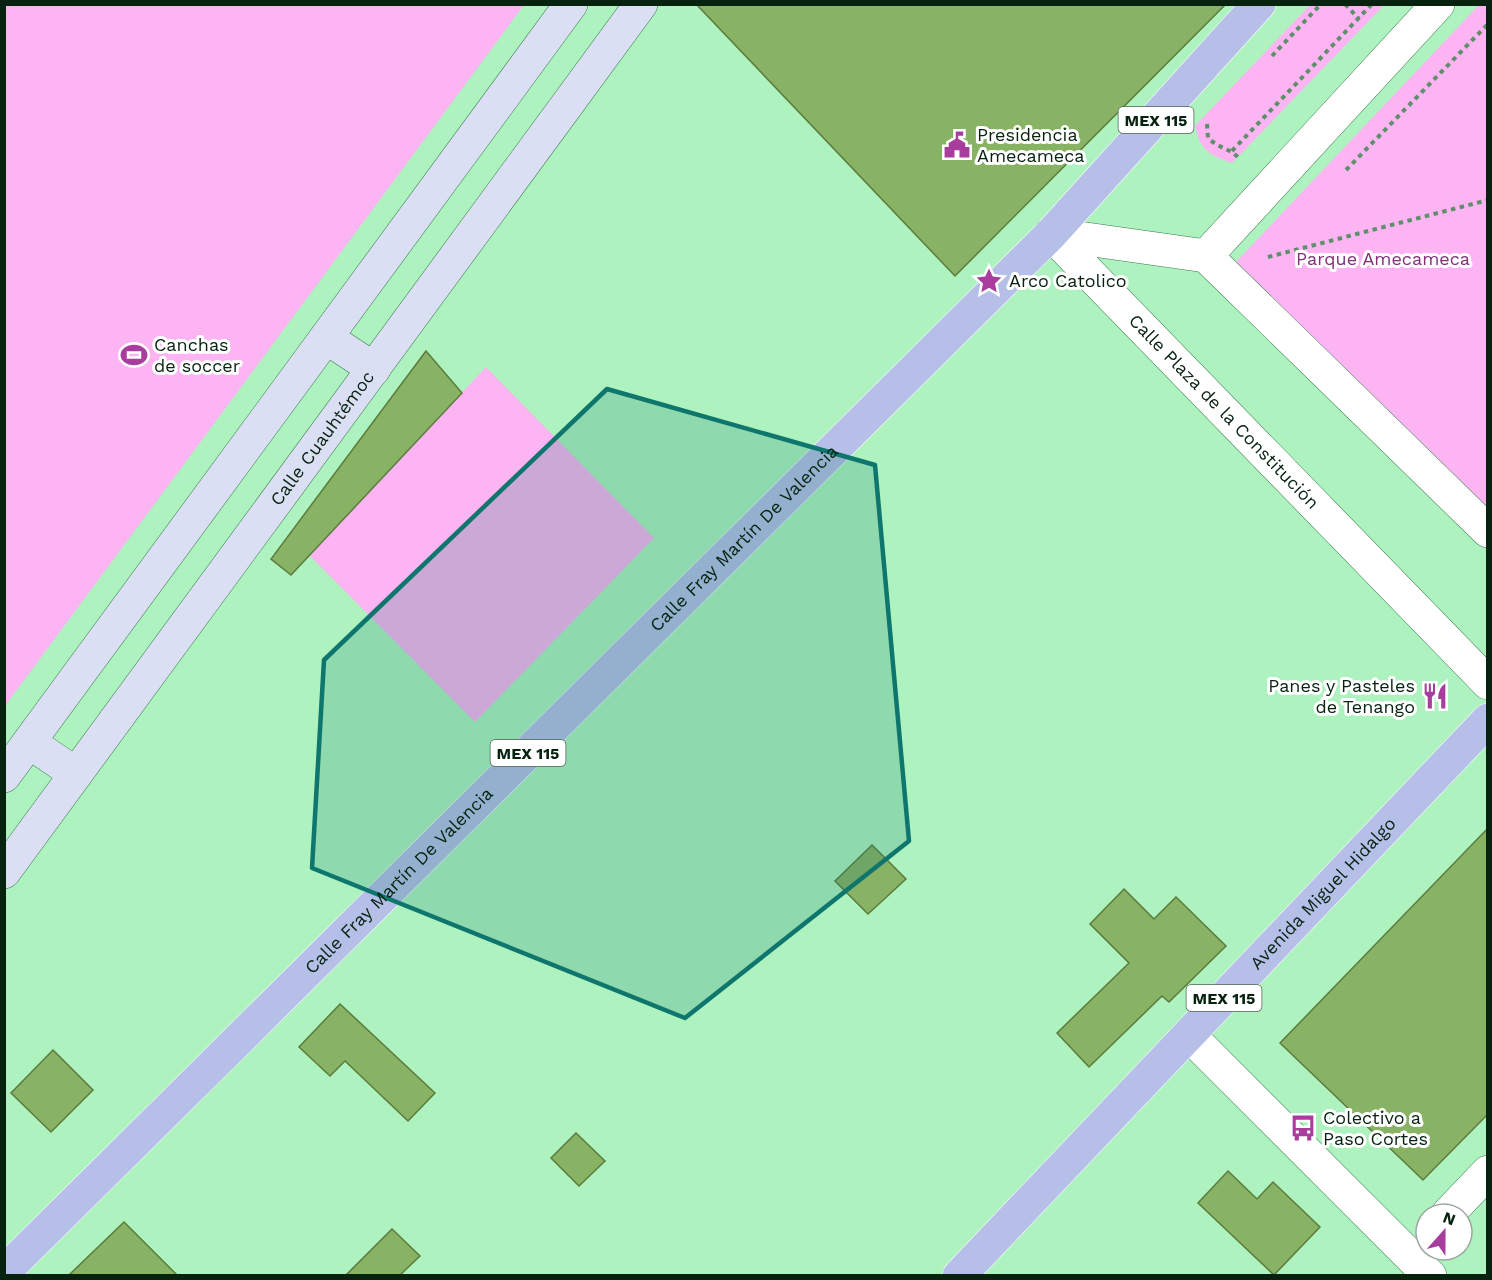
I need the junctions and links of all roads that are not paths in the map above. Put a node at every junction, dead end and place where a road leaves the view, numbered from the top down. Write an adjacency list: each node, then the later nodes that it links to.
1 (571, 4): 7 (main road)
2 (641, 4): 8 (main road, Calle Cuauhtémoc)
3 (1259, 4): 5 (main road, MEX 115)
4 (1438, 4): 6 (street)
5 (1051, 234): 6 (street); 10 (street, Calle Plaza de la Constitución); 20 (main road, Calle Fray Martín De Valencia / MEX 115)
6 (1206, 256): 9 (street)
7 (327, 338): 8 (main road); 12 (main road)
8 (374, 369): 13 (main road, Calle Cuauhtémoc)
9 (1488, 531)
10 (1488, 683)
11 (1488, 720): 16 (main road, Avenida Miguel Hidalgo / MEX 115)
12 (29, 742): 13 (main road); 14 (main road)
13 (76, 774): 15 (main road, Calle Cuauhtémoc)
14 (4, 776)
15 (4, 872)
16 (1189, 1035): 19 (street); 21 (main road, Avenida Miguel Hidalgo / MEX 115)
17 (1488, 1172): 18 (street)
18 (1459, 1202)
19 (1414, 1248)
20 (4, 1272)
21 (959, 1275)

